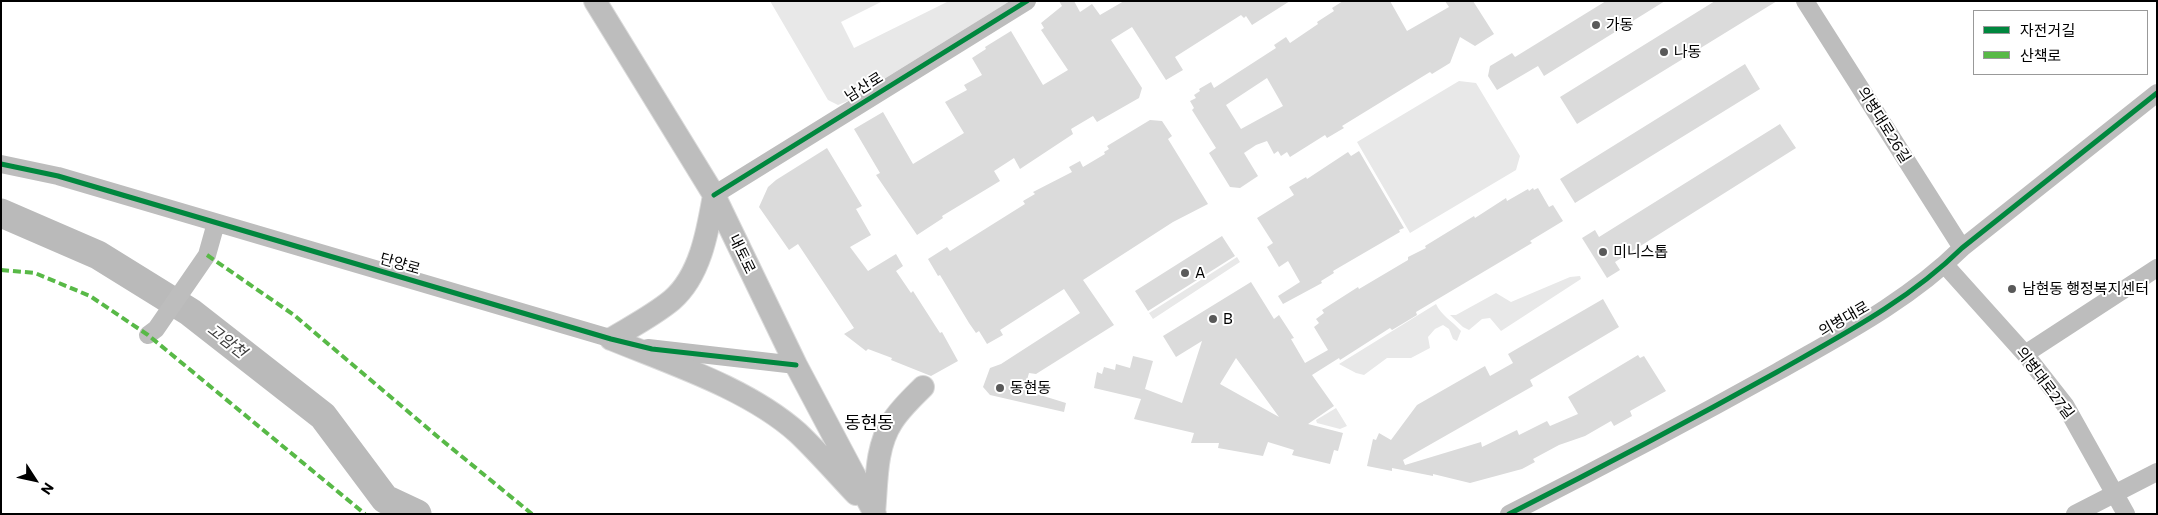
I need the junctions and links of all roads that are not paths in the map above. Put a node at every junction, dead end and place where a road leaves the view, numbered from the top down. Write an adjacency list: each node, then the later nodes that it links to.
1 (595, 1): 6 (main road, 내토로)
2 (1027, 1): 6 (street, 남산로)
3 (1805, 1): 8 (street, 의병대로26길)
4 (2157, 93): 8 (street, 의병대로)
5 (1, 164): 7 (street, 단양로)
6 (714, 195): 12 (main road); 14 (main road, 내토로)
7 (216, 223): 11 (street); 12 (street, 단양로)
8 (1962, 248): 9 (street, 의병대로)
9 (1945, 265): 13 (street, 의병대로27길); 19 (street, 의병대로)
10 (2157, 268): 13 (street)
11 (152, 332)
12 (611, 339): 14 (street, 단양로); 18 (main road)
13 (2024, 354): 17 (street, 의병대로27길)
14 (796, 365): 18 (main road, 내토로)
15 (922, 387): 18 (main road)
16 (2157, 472): 17 (street)
17 (2116, 494): 20 (street); 21 (street, 의병대로27길)
18 (874, 513)
19 (1509, 514)
20 (2075, 514)
21 (2126, 514)

